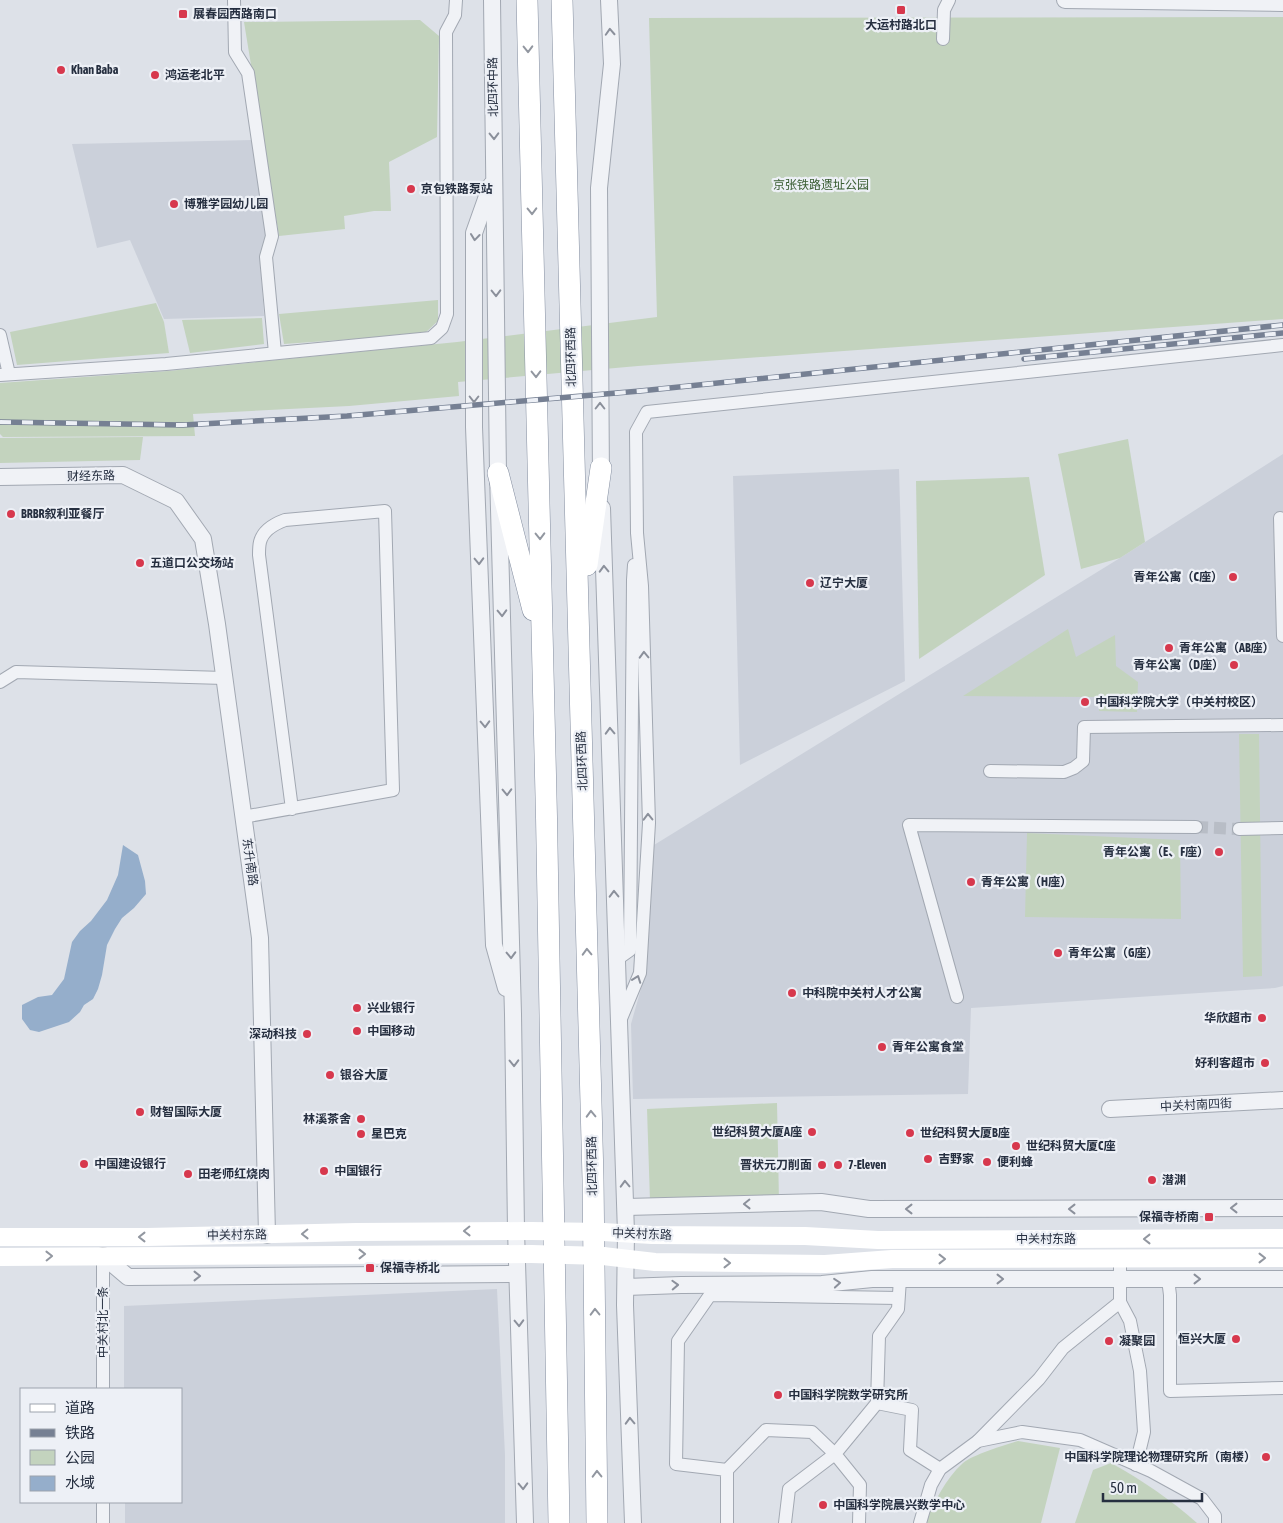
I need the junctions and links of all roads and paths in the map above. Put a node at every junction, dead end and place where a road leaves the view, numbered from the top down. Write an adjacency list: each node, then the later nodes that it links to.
1 (234, 0): 14 (street)
2 (456, 0): 14 (street)
3 (492, 0): 11 (street, 北四环中路, one-way to 11)
4 (527, 0): 24 (highway, one-way to 24)
5 (562, 0): 22 (highway, 北四环西路)
6 (609, 0): 16 (street, one-way to 6)
7 (949, 0): 10 (street)
8 (1065, 0): 9 (street)
9 (1283, 3)
10 (943, 40)
11 (495, 174): 17 (street, one-way to 17); 36 (street, one-way to 36)
12 (0, 335): 15 (street)
13 (1283, 345): 21 (street)
14 (274, 353): 15 (street)
15 (4, 374)
16 (600, 468): 22 (highway); 34 (street, one-way to 16)
17 (498, 473): 24 (highway); 36 (street, one-way to 36)
18 (0, 477): 19 (street, 财经东路)
19 (176, 500): 25 (street, 东升南路)
20 (1280, 518): 23 (street)
21 (638, 533): 34 (street); 37 (street, one-way to 21)
22 (578, 627): 73 (highway, 北四环西路, one-way to 22)
23 (1283, 636)
24 (543, 647): 72 (highway)
25 (224, 678): 26 (street); 30 (street, 东升南路)
26 (0, 682)
27 (1283, 724): 28 (street)
28 (990, 771)
29 (292, 809): 29 (street); 30 (street)
30 (244, 817): 44 (street, 东升南路)
31 (1196, 827): 35 (street)
32 (1283, 828): 33 (street)
33 (1239, 829)
34 (616, 960): 37 (street)
35 (957, 997)
36 (513, 1014): 42 (street, one-way to 42)
37 (619, 1024): 40 (street, one-way to 37)
38 (1283, 1100): 39 (street, 中关村南四街)
39 (1110, 1109)
40 (626, 1207): 41 (street, one-way to 40); 43 (street)
41 (1283, 1208)
42 (523, 1231): 43 (main road, 中关村东路, bridge); 44 (main road, 中关村东路, one-way to 44); 47 (street)
43 (626, 1233): 46 (main road, 中关村东路, one-way to 43); 50 (street)
44 (267, 1235): 45 (main road, 中关村东路, one-way to 45)
45 (0, 1237)
46 (1283, 1238)
47 (524, 1254): 48 (main road, 中关村东路, one-way to 47); 50 (main road, 中关村东路, bridge); 53 (street)
48 (103, 1256): 49 (main road, 中关村东路, one-way to 48); 53 (street, one-way to 53); 61 (street, 中关村北一条)
49 (0, 1257)
50 (626, 1258): 52 (main road, 中关村东路, one-way to 52); 58 (street)
51 (1283, 1258): 52 (main road, 中关村东路, one-way to 51)
52 (1120, 1259): 55 (street)
53 (517, 1274): 71 (street, one-way to 71)
54 (900, 1279): 55 (street, one-way to 55); 58 (street, one-way to 54); 59 (street)
55 (1120, 1279): 56 (street); 60 (street)
56 (1168, 1279): 57 (street, one-way to 57); 62 (street)
57 (1283, 1279)
58 (626, 1287): 74 (street, one-way to 58)
59 (898, 1298): 63 (street); 68 (street)
60 (1120, 1302): 64 (street); 66 (street)
61 (103, 1388)
62 (1283, 1388)
63 (877, 1403): 65 (street); 67 (street)
64 (978, 1441): 66 (street); 67 (street)
65 (835, 1454): 68 (street); 76 (street); 77 (street)
66 (1136, 1464): 79 (street)
67 (940, 1469): 78 (street)
68 (727, 1470): 75 (street)
69 (104, 1503): 70 (street)
70 (104, 1523)
71 (524, 1523)
72 (559, 1523)
73 (597, 1523)
74 (633, 1523)
75 (727, 1523)
76 (785, 1523)
77 (859, 1523)
78 (920, 1523)
79 (1215, 1523)

